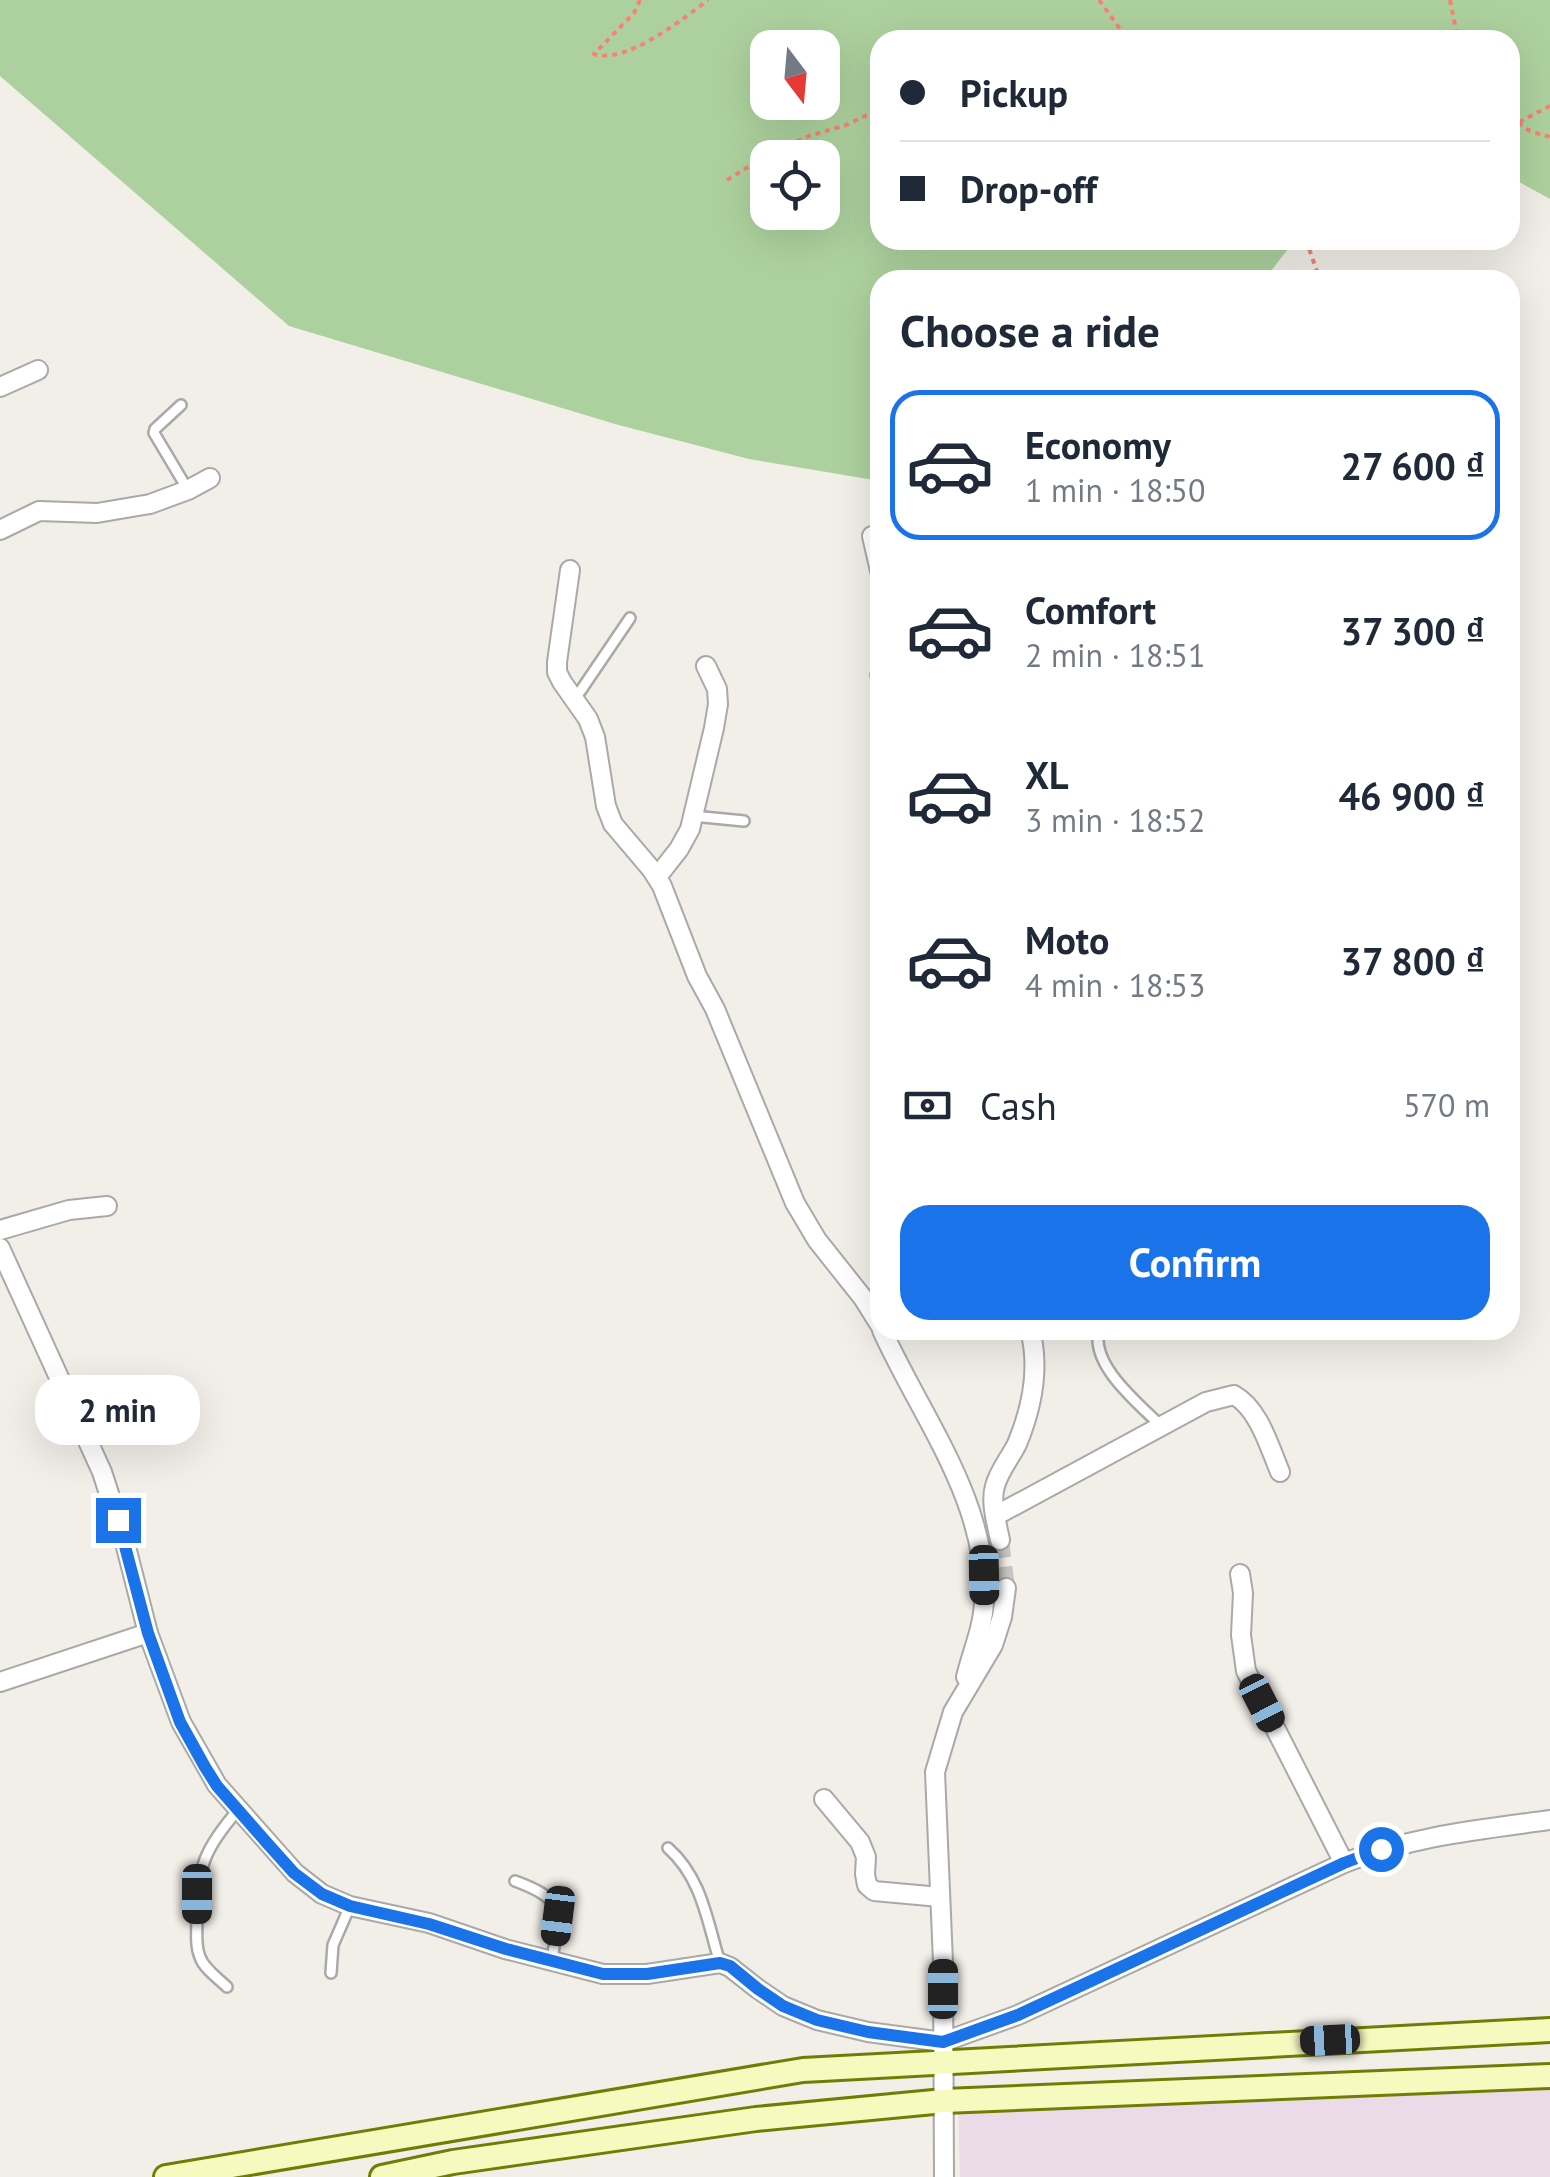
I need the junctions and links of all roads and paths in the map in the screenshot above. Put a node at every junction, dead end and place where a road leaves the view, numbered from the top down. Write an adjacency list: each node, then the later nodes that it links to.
1 (640, 0): 2 (path)
2 (708, 0)
3 (1099, 0): 5 (path)
4 (1450, 0): 6 (path)
5 (1119, 30)
6 (1456, 30)
7 (1550, 106): 9 (path)
8 (870, 114): 12 (path)
9 (1520, 121)
10 (1520, 123): 11 (path)
11 (1550, 137)
12 (727, 180)
13 (38, 370): 14 (street)
14 (0, 387)
15 (181, 405): 17 (lane)
16 (210, 478): 17 (street)
17 (188, 490): 18 (street)
18 (0, 530)
19 (570, 570): 22 (street)
20 (630, 618): 22 (lane)
21 (706, 666): 23 (street)
22 (575, 699): 25 (street)
23 (694, 816): 24 (lane); 25 (street)
24 (744, 822)
25 (657, 877): 29 (street)
26 (108, 1206): 27 (street)
27 (0, 1230)
28 (0, 1248): 39 (street)
29 (870, 1307)
30 (889, 1340): 41 (street)
31 (1033, 1340): 35 (street)
32 (1098, 1340): 33 (lane)
33 (1161, 1426): 34 (street); 35 (street)
34 (1280, 1472)
35 (995, 1516): 36 (street)
36 (1000, 1540)
37 (1240, 1574): 46 (street)
38 (1006, 1588): 41 (street)
39 (148, 1633): 40 (street); 43 (street)
40 (0, 1682)
41 (962, 1697): 48 (street)
42 (824, 1799): 48 (street)
43 (238, 1810): 49 (street); 53 (lane)
44 (1550, 1820): 46 (street)
45 (668, 1848): 51 (lane)
46 (1344, 1863): 55 (street)
47 (514, 1881): 50 (lane)
48 (940, 1897): 55 (street)
49 (350, 1906): 50 (street); 52 (lane)
50 (552, 1962): 51 (street)
51 (720, 1963): 55 (street)
52 (331, 1973)
53 (227, 1987)
54 (1550, 2030): 55 (main road)
55 (943, 2052): 57 (street); 58 (main road)
56 (1550, 2076): 57 (main road)
57 (944, 2101): 60 (main road); 61 (street)
58 (191, 2175): 59 (main road)
59 (166, 2177)
60 (382, 2177)
61 (944, 2177)

